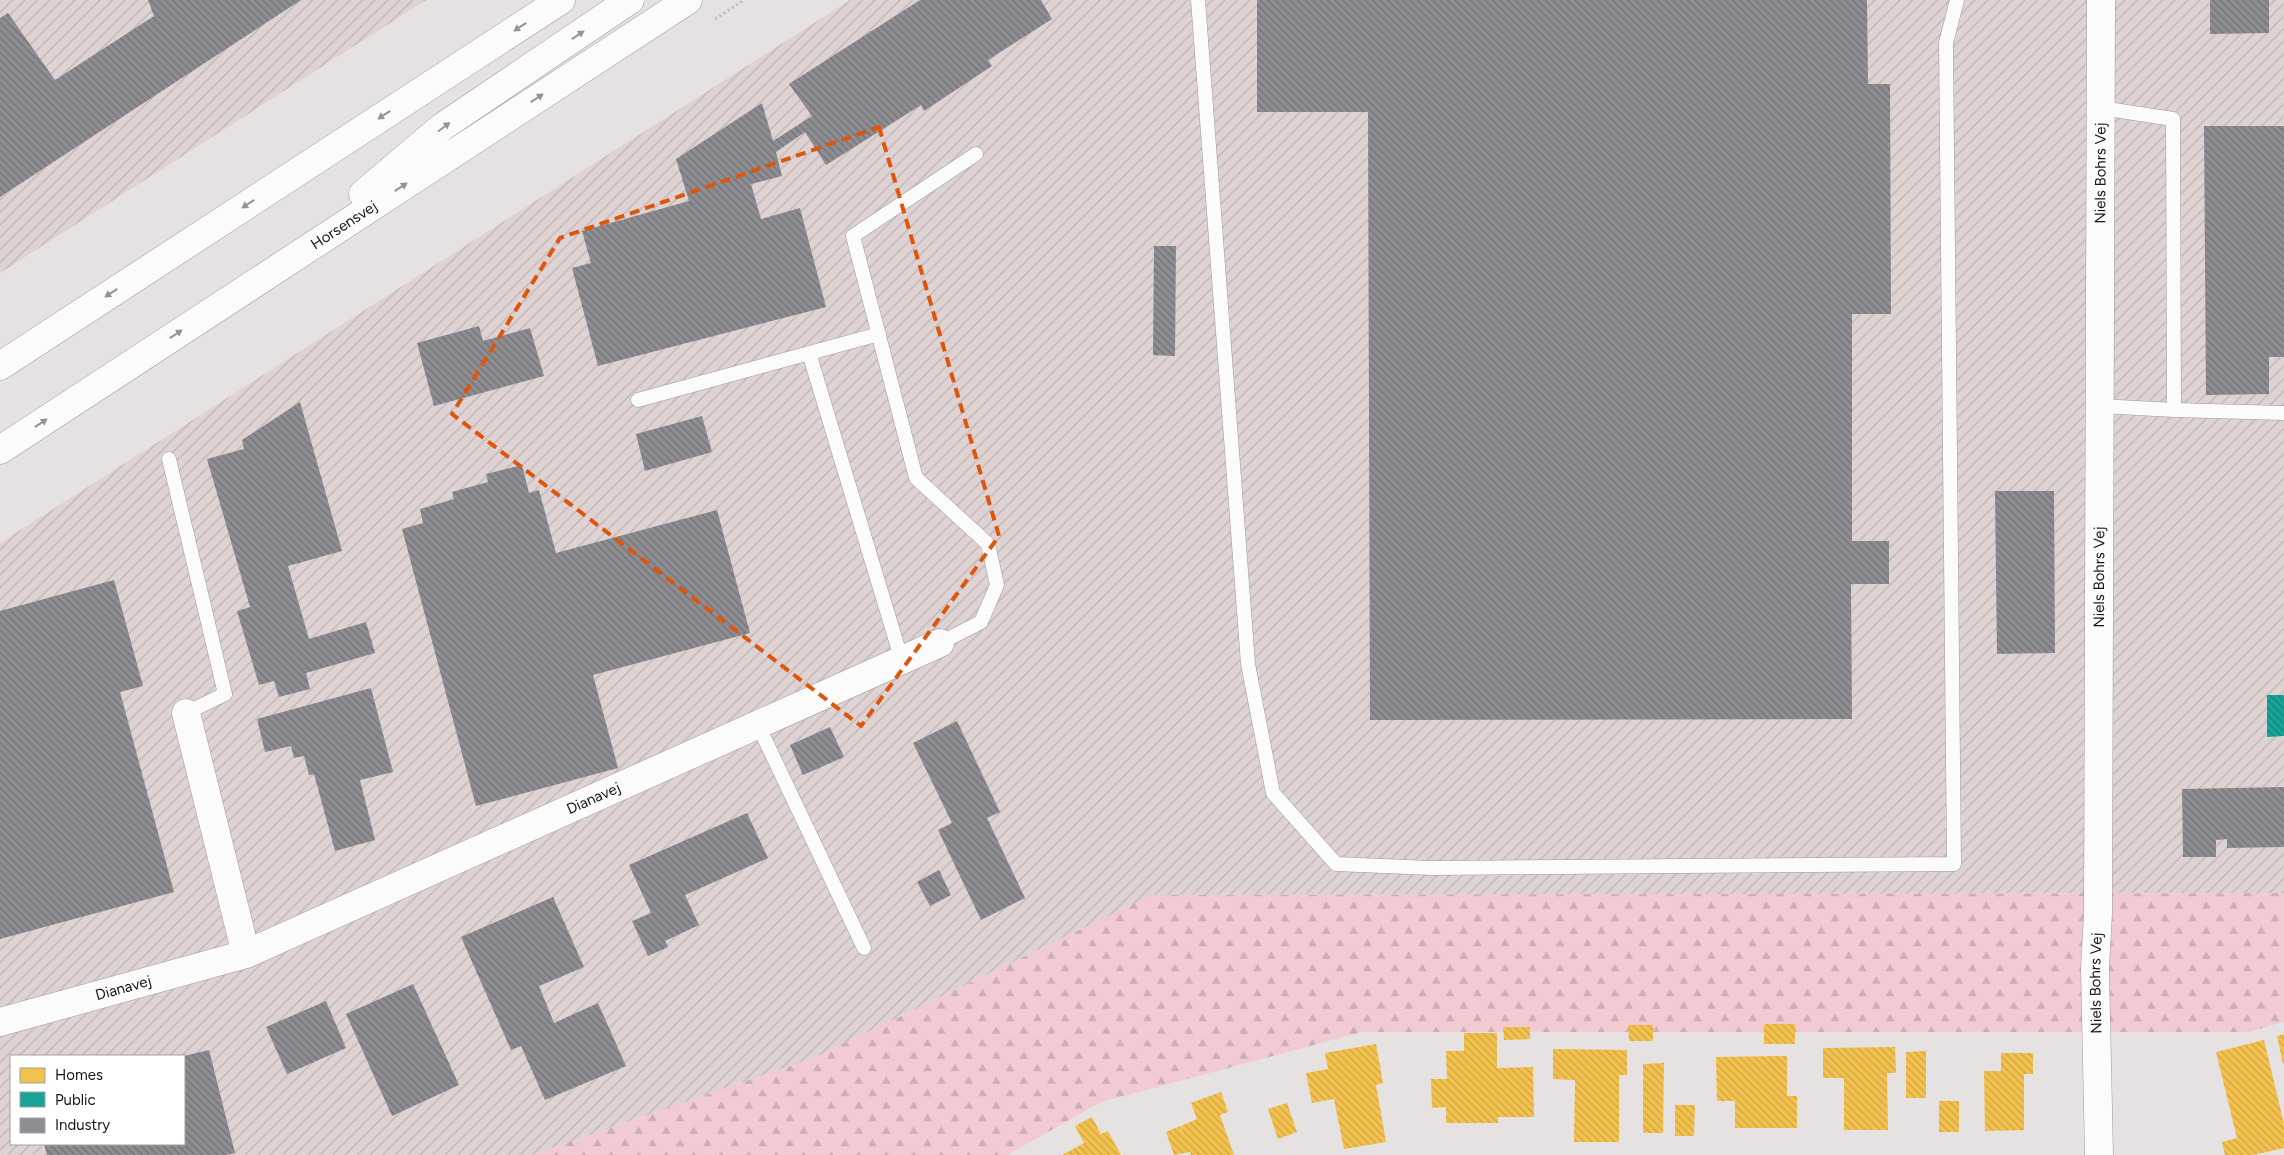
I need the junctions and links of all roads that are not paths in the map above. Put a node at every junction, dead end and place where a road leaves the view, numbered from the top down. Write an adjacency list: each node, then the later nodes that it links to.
1 (561, 0): 12 (street, one-way to 12)
2 (630, 0): 9 (street, one-way to 2)
3 (688, 0): 9 (street, Horsensvej, one-way to 3)
4 (1198, 0): 5 (lane)
5 (1957, 0)
6 (2101, 0): 7 (street, Niels Bohrs Vej)
7 (2101, 108): 14 (street, Niels Bohrs Vej); 15 (lane)
8 (976, 154): 10 (lane)
9 (272, 271): 17 (street, Horsensvej, one-way to 9)
10 (879, 334): 11 (lane); 19 (lane)
11 (809, 353): 13 (lane); 20 (lane)
12 (0, 366)
13 (638, 400)
14 (2100, 406): 15 (lane); 26 (street, Niels Bohrs Vej)
15 (2174, 410): 16 (lane)
16 (2284, 413)
17 (0, 450)
18 (169, 459): 21 (lane)
19 (940, 643): 20 (street, Dianavej)
20 (902, 661): 22 (street, Dianavej)
21 (186, 713): 24 (street)
22 (758, 725): 23 (lane); 24 (street, Dianavej)
23 (864, 948)
24 (246, 954): 25 (street, Dianavej)
25 (0, 1022)
26 (2099, 1155)

